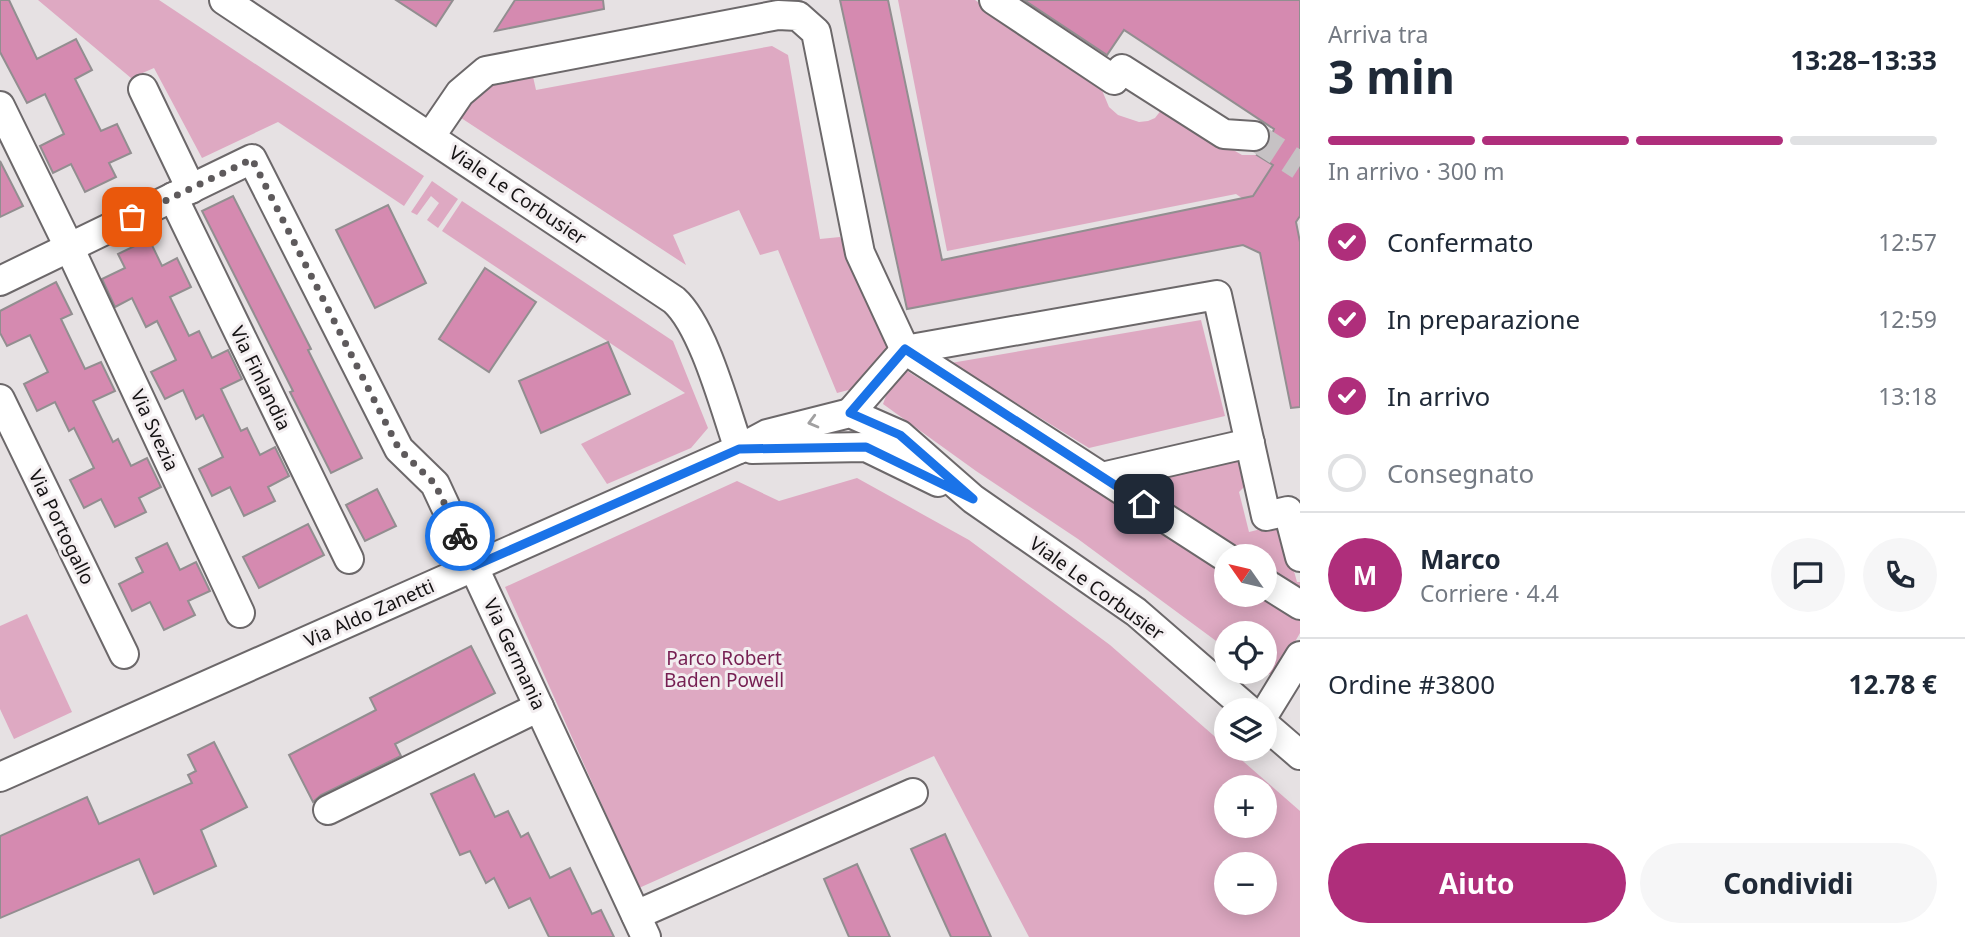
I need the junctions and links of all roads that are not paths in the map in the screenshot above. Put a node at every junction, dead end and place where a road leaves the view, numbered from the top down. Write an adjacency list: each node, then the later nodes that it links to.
1 (225, 0): 6 (street, Viale Le Corbusier)
2 (994, 0): 5 (street)
3 (143, 89): 7 (street, Via Finlandia)
4 (0, 106): 8 (street, Via Svezia)
5 (1254, 136)
6 (430, 137): 10 (street); 14 (street, Viale Le Corbusier)
7 (182, 193): 8 (street); 19 (street, Via Finlandia); 20 (street, Via Germania)
8 (69, 247): 9 (street); 23 (street, Via Svezia)
9 (0, 281)
10 (905, 349): 12 (street); 13 (street); 15 (street)
11 (0, 399): 24 (street, Via Portogallo)
12 (850, 413): 14 (street, one-way to 14); 16 (street, Viale Le Corbusier)
13 (1250, 443): 15 (street); 18 (street)
14 (739, 449): 16 (street, Viale Le Corbusier); 20 (street, Via Aldo Zanetti)
15 (1102, 477): 17 (street)
16 (973, 499): 26 (street, Viale Le Corbusier)
17 (1214, 550)
18 (1300, 557)
19 (349, 559)
20 (474, 566): 28 (street, Via Germania); 31 (street, Via Aldo Zanetti)
21 (1278, 591): 22 (street)
22 (1300, 605)
23 (240, 613)
24 (124, 654)
25 (1300, 656): 27 (street)
26 (1235, 698)
27 (1274, 698)
28 (539, 707): 33 (street); 34 (street, Via Germania)
29 (1277, 735): 30 (street)
30 (1300, 755)
31 (0, 777)
32 (913, 793): 34 (street)
33 (328, 810)
34 (641, 926)

